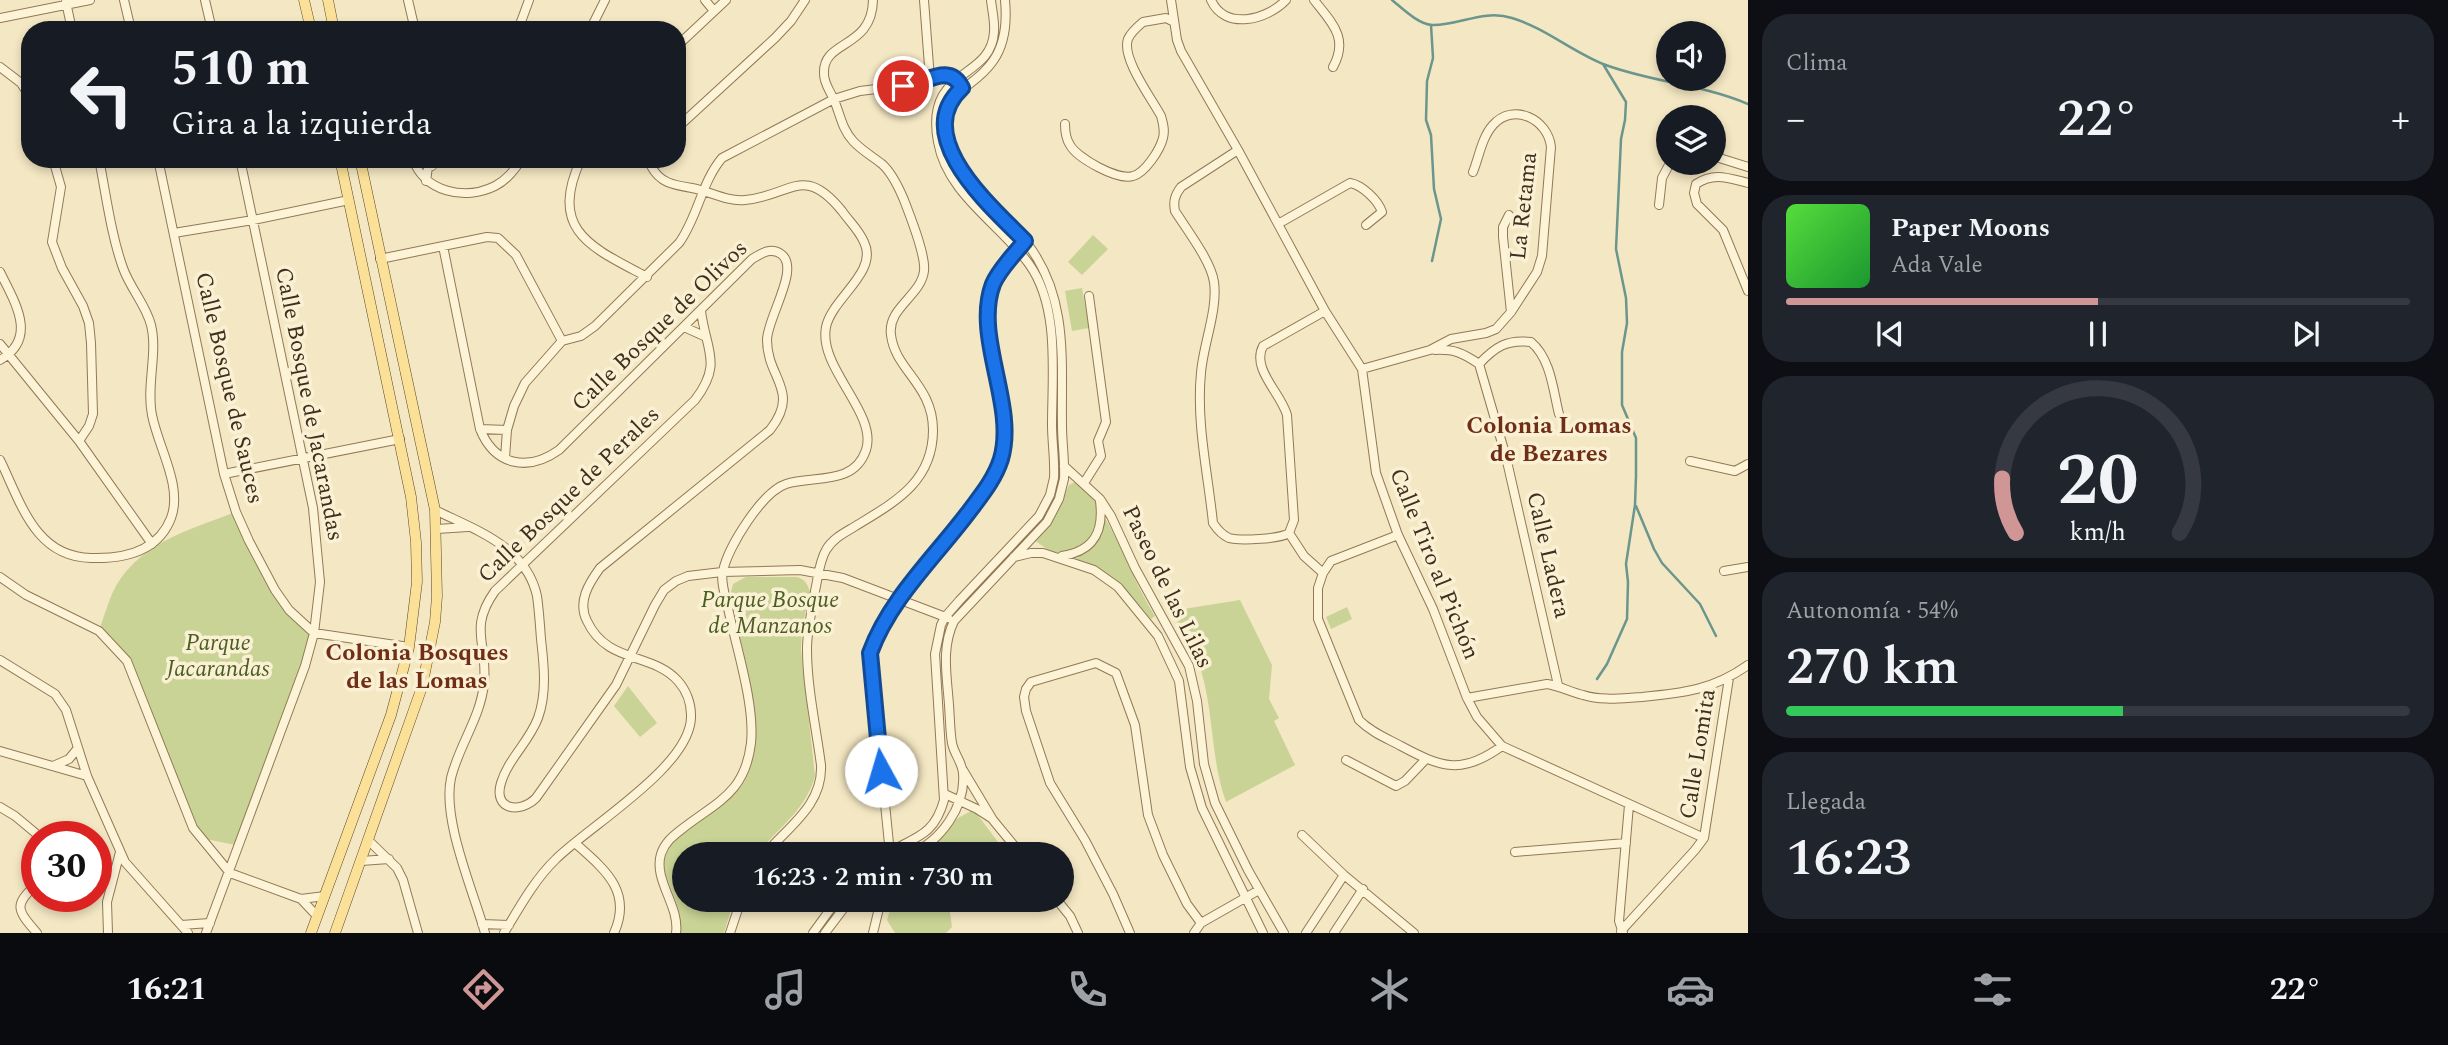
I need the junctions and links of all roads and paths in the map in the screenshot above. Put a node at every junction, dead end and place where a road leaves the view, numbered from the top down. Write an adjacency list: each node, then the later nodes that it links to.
1 (90, 0): 20 (street)
2 (124, 0): 24 (street)
3 (205, 0): 25 (street)
4 (304, 0): 26 (main road)
5 (328, 0): 27 (main road)
6 (408, 0): 28 (street)
7 (529, 0): 29 (street)
8 (605, 0): 30 (street)
9 (705, 0): 21 (street)
10 (726, 0): 21 (street)
11 (805, 0): 46 (street)
12 (873, 0): 43 (street)
13 (924, 0): 33 (street)
14 (991, 0): 38 (street)
15 (1005, 0): 41 (street)
16 (1171, 0): 31 (street, Calle Tiro al Pichón)
17 (1211, 0): 18 (street)
18 (1286, 0)
19 (1314, 0): 35 (street)
20 (66, 2): 22 (street); 23 (street)
21 (715, 11): 32 (street)
22 (0, 18)
23 (70, 21)
24 (129, 21)
25 (210, 21)
26 (309, 21)
27 (332, 21)
28 (413, 21)
29 (521, 21)
30 (594, 21)
31 (1174, 22): 47 (street); 48 (street, Calle Tiro al Pichón)
32 (686, 38)
33 (929, 57): 36 (street); 37 (street)
34 (0, 67): 39 (street)
35 (1333, 67)
36 (940, 75): 37 (street); 38 (street)
37 (930, 79): 40 (street); 42 (street)
38 (956, 79): 41 (street); 44 (street)
39 (21, 82)
40 (903, 86): 42 (street); 43 (street)
41 (962, 88): 45 (street)
42 (926, 92): 44 (street)
43 (834, 99): 66 (street); 122 (street)
44 (937, 104): 45 (street); 76 (street)
45 (949, 106): 74 (street)
46 (686, 120)
47 (1065, 124)
48 (1238, 150): 71 (street, Calle Tiro al Pichón); 111 (street)
49 (1726, 160): 50 (street)
50 (1748, 167)
51 (56, 168): 98 (street)
52 (101, 168): 114 (street)
53 (160, 168): 73 (street, Calle Bosque de Sauces)
54 (242, 168): 70 (street, Calle Bosque de Jacarandas)
55 (342, 168): 67 (main road)
56 (362, 168): 77 (main road)
57 (416, 168): 64 (street)
58 (428, 168): 64 (street)
59 (516, 168): 64 (street)
60 (577, 168): 79 (street)
61 (652, 168): 66 (street)
62 (1473, 172): 84 (street, La Retama)
63 (1664, 175): 68 (street)
64 (426, 181)
65 (1748, 183): 80 (street)
66 (704, 190): 79 (street); 121 (street)
67 (349, 200): 70 (street); 97 (main road)
68 (1659, 205)
69 (1509, 215): 84 (street)
70 (253, 220): 73 (street); 101 (street, Calle Bosque de Jacarandas)
71 (1278, 224): 72 (street); 83 (street, Calle Tiro al Pichón)
72 (1366, 225)
73 (174, 233): 105 (street, Calle Bosque de Sauces)
74 (1025, 241): 76 (street); 104 (street)
75 (443, 246): 77 (street); 87 (street); 95 (street)
76 (1018, 250): 113 (street); 125 (street)
77 (380, 259): 108 (main road)
78 (0, 272): 90 (street)
79 (647, 277): 87 (street)
80 (1748, 291)
81 (1089, 296): 106 (street)
82 (701, 311): 85 (street, Calle Bosque de Olivos); 86 (street, Calle Bosque de Perales); 130 (street, Calle Bosque de Olivos)
83 (1325, 311): 93 (street, Calle Tiro al Pichón); 111 (street)
84 (1511, 312): 89 (street, La Retama)
85 (684, 327): 86 (street); 99 (street, Calle Bosque de Olivos)
86 (704, 336): 118 (street, Calle Bosque de Perales)
87 (562, 341): 96 (street)
88 (0, 344): 90 (street)
89 (1430, 350): 92 (street); 93 (street, La Retama)
90 (9, 354): 91 (street); 98 (street)
91 (0, 360)
92 (1479, 364): 94 (street); 134 (street, Calle Ladera)
93 (1362, 369): 112 (street, Calle Tiro al Pichón)
94 (1559, 414)
95 (480, 429): 96 (street); 99 (street)
96 (507, 430): 99 (street)
97 (400, 439): 101 (street); 129 (main road)
98 (79, 440): 114 (street)
99 (505, 457)
100 (0, 460): 114 (street)
101 (302, 460): 105 (street); 128 (street, Calle Bosque de Jacarandas)
102 (1690, 461): 103 (street)
103 (1748, 464)
104 (1064, 466): 106 (street, Paseo de las Lilas); 113 (street)
105 (224, 474): 128 (street, Calle Bosque de Sauces)
106 (1084, 483): 107 (street, Paseo de las Lilas)
107 (1100, 499): 116 (street); 175 (street, Paseo de las Lilas)
108 (435, 510): 109 (street); 110 (main road)
109 (468, 527): 110 (street); 118 (street)
110 (437, 530): 137 (main road)
111 (1289, 533): 123 (street)
112 (1398, 535): 123 (street); 135 (street, Calle Tiro al Pichón)
113 (1025, 538): 115 (street, Paseo de las Lilas); 117 (street); 126 (street)
114 (152, 544)
115 (1049, 554): 116 (street, Paseo de las Lilas); 117 (street, Paseo de las Lilas)
116 (1059, 557): 177 (street, Paseo de las Lilas)
117 (1012, 558): 127 (street)
118 (522, 564): 130 (street); 189 (street, Calle Bosque de Perales)
119 (1748, 567): 120 (street)
120 (1724, 571)
121 (722, 572): 122 (street); 130 (street); 200 (street)
122 (819, 573): 125 (street); 159 (street)
123 (1323, 573): 143 (street)
124 (0, 577): 171 (street)
125 (898, 600): 126 (street); 160 (street)
126 (945, 617): 127 (street); 149 (street)
127 (954, 621): 146 (street)
128 (314, 632): 129 (street); 171 (street, Calle Bosque de Jacarandas)
129 (410, 647): 136 (main road)
130 (631, 657): 165 (street, Calle Bosque de Olivos)
131 (0, 660): 141 (street)
132 (1748, 665): 133 (street)
133 (1729, 678): 134 (street); 157 (street, Calle Lomita)
134 (1558, 685): 135 (street)
135 (1467, 698): 140 (street, Calle Tiro al Pichón)
136 (391, 715): 137 (main road); 138 (main road)
137 (410, 724): 139 (main road)
138 (381, 740): 139 (main road); 176 (main road)
139 (401, 746): 158 (main road)
140 (1503, 746): 143 (street); 152 (street, Calle Tiro al Pichón)
141 (78, 748): 145 (street); 147 (street)
142 (0, 751): 145 (street)
143 (1426, 759): 144 (street)
144 (1346, 760)
145 (53, 766): 147 (street)
146 (962, 768): 148 (street); 150 (street)
147 (87, 776): 166 (street)
148 (962, 786): 149 (street); 150 (street); 151 (street)
149 (945, 790): 151 (street); 161 (street)
150 (980, 798): 154 (street)
151 (959, 800): 154 (street); 162 (street)
152 (1629, 805): 157 (street, Calle Tiro al Pichón); 164 (street)
153 (0, 807): 155 (street)
154 (993, 820): 163 (street)
155 (21, 821)
156 (1302, 835): 172 (street)
157 (1703, 838): 191 (street, Calle Lomita)
158 (368, 840): 168 (street); 169 (main road)
159 (776, 842)
160 (888, 842)
161 (912, 842)
162 (931, 842)
163 (1011, 842)
164 (1626, 843): 167 (street); 191 (street)
165 (576, 844): 190 (street, Calle Bosque de Olivos); 199 (street)
166 (120, 852): 170 (street); 173 (street)
167 (1515, 852)
168 (389, 859): 169 (street); 198 (street)
169 (361, 861): 197 (main road)
170 (133, 871): 173 (street); 188 (street)
171 (230, 873): 179 (street); 186 (street, Calle Bosque de Jacarandas)
172 (1344, 875): 174 (street); 210 (street)
173 (114, 877): 193 (street)
174 (1363, 888): 211 (street); 212 (street)
175 (1259, 890): 177 (street); 209 (street, Paseo de las Lilas)
176 (325, 896): 179 (street); 185 (main road)
177 (1246, 897): 187 (street); 208 (street, Paseo de las Lilas)
178 (21, 898): 192 (street)
179 (301, 900): 185 (street)
180 (737, 912): 201 (street)
181 (828, 912): 202 (street)
182 (841, 912): 203 (street)
183 (876, 912): 204 (street)
184 (1067, 912): 205 (street)
185 (317, 916): 196 (main road)
186 (210, 923): 188 (street); 195 (street, Calle Bosque de Jacarandas)
187 (1201, 923): 206 (street); 207 (street)
188 (181, 925): 194 (street)
189 (483, 929): 190 (street)
190 (506, 929)
191 (1622, 932)
192 (37, 933)
193 (108, 933)
194 (188, 933)
195 (206, 933)
196 (311, 933)
197 (335, 933)
198 (418, 933)
199 (614, 933)
200 (676, 933)
201 (730, 933)
202 (813, 933)
203 (825, 933)
204 (873, 933)
205 (1079, 933)
206 (1130, 933)
207 (1194, 933)
208 (1264, 933)
209 (1284, 933)
210 (1307, 933)
211 (1334, 933)
212 (1414, 933)

